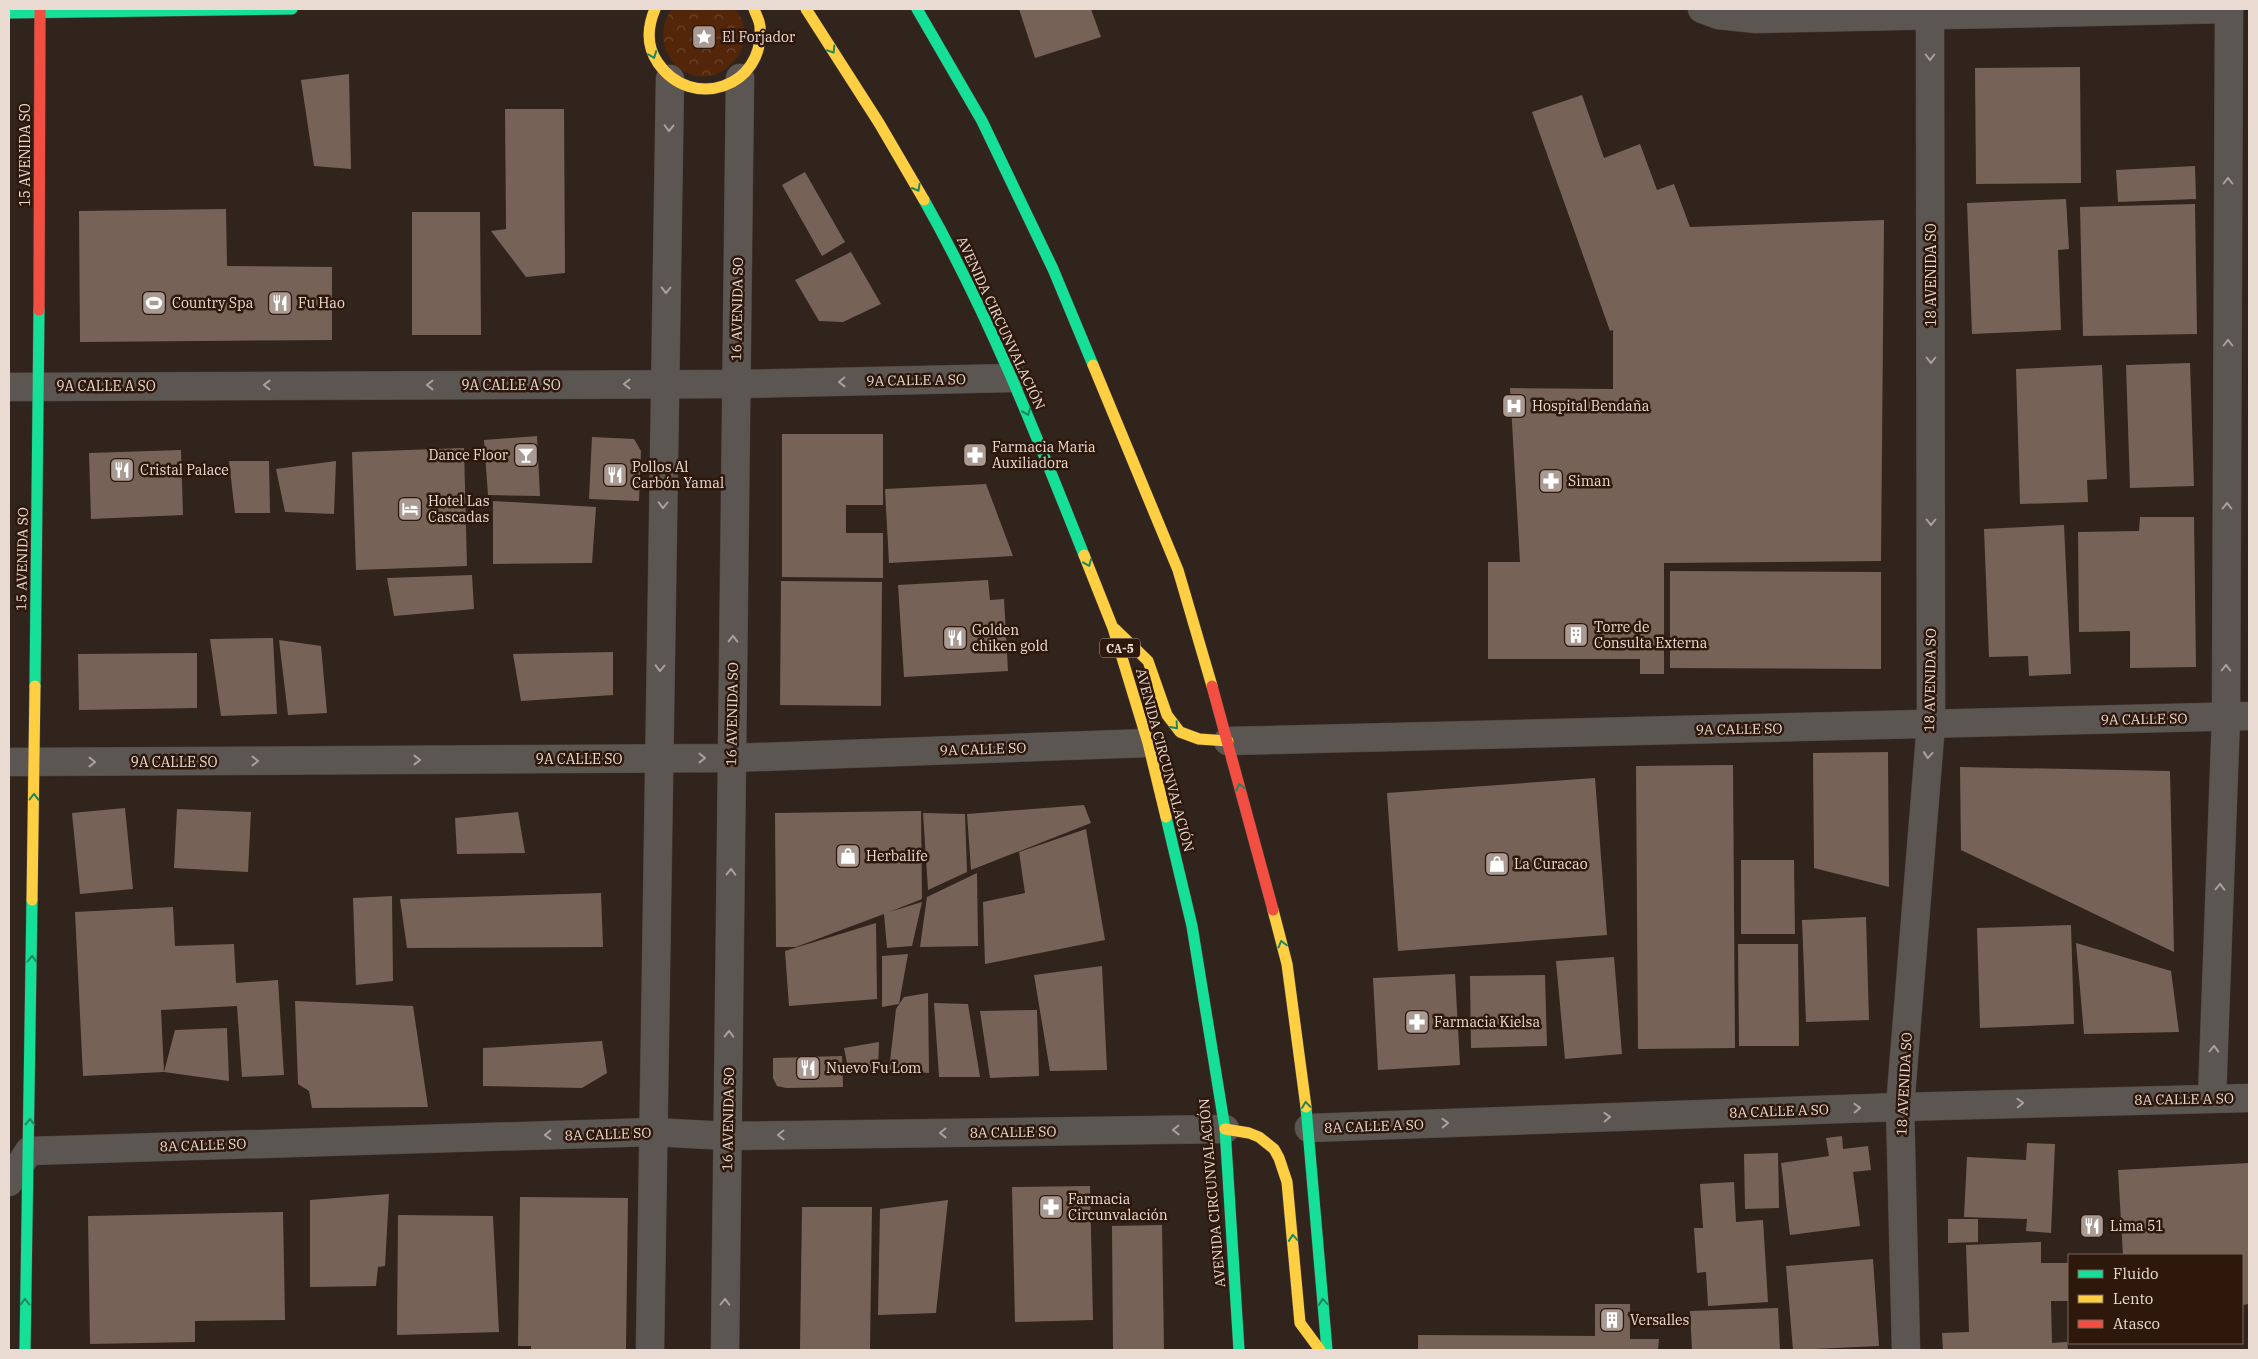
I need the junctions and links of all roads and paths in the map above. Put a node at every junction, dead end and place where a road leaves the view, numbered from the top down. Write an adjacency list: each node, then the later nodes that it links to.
1 (292, 9): 8 (main road)
2 (655, 9): 12 (main road, one-way to 12)
3 (754, 9): 11 (main road)
4 (806, 9): 13 (main road, AVENIDA CIRCUNVALACIÓN / CA-5, one-way to 13)
5 (917, 9): 21 (main road)
6 (1702, 9): 9 (street)
7 (2229, 9): 9 (street); 19 (street, one-way to 7)
8 (40, 11): 10 (main road); 16 (main road, 15 AVENIDA SO)
9 (1930, 12): 20 (street, 18 AVENIDA SO, one-way to 20)
10 (9, 13)
11 (740, 78): 12 (main road); 15 (street, 16 AVENIDA SO)
12 (670, 79): 14 (street, one-way to 14)
13 (1013, 378): 15 (street, 9A CALLE A SO, one-way to 15); 18 (main road, AVENIDA CIRCUNVALACIÓN / CA-5, one-way to 18)
14 (665, 384): 15 (street, 9A CALLE A SO); 16 (street, 9A CALLE A SO, one-way to 16); 23 (street, one-way to 23)
15 (736, 384): 24 (street, 16 AVENIDA SO, one-way to 15)
16 (39, 386): 17 (street, 9A CALLE A SO); 25 (main road, 15 AVENIDA SO)
17 (9, 387)
18 (1114, 628): 21 (main road, one-way to 21); 22 (main road, AVENIDA CIRCUNVALACIÓN / CA-5)
19 (2238, 717): 20 (street, 9A CALLE SO); 26 (street, one-way to 19)
20 (1931, 724): 21 (street, 9A CALLE SO); 28 (street, 18 AVENIDA SO, one-way to 28)
21 (1228, 742): 29 (main road, one-way to 21)
22 (1148, 743): 24 (street, 9A CALLE SO); 30 (main road, AVENIDA CIRCUNVALACIÓN / CA-5)
23 (659, 758): 24 (street, 9A CALLE SO, one-way to 24); 25 (street, 9A CALLE SO, one-way to 23); 31 (street)
24 (732, 758): 32 (street, 16 AVENIDA SO, one-way to 24)
25 (22, 762): 33 (main road, 15 AVENIDA SO, one-way to 25)
26 (2212, 1098): 27 (street, 8A CALLE A SO); 28 (street, 8A CALLE A SO, one-way to 26)
27 (2249, 1098)
28 (1900, 1106): 29 (street, 8A CALLE A SO, one-way to 28); 42 (street, 18 AVENIDA SO)
29 (1309, 1128): 41 (main road, one-way to 29)
30 (1224, 1129): 32 (street, 8A CALLE SO, one-way to 32); 39 (main road, AVENIDA CIRCUNVALACIÓN / CA-5); 40 (main road, one-way to 30)
31 (653, 1132): 32 (street, 8A CALLE SO); 33 (street, 8A CALLE SO, one-way to 33); 37 (street)
32 (728, 1136): 38 (street, 16 AVENIDA SO, one-way to 32)
33 (29, 1150): 34 (street); 35 (main road, 15 AVENIDA SO)
34 (9, 1182)
35 (17, 1258): 36 (main road, 15 AVENIDA SO, one-way to 35)
36 (25, 1350)
37 (650, 1350)
38 (725, 1350)
39 (1239, 1350)
40 (1320, 1350)
41 (1327, 1350)
42 (1906, 1350)

